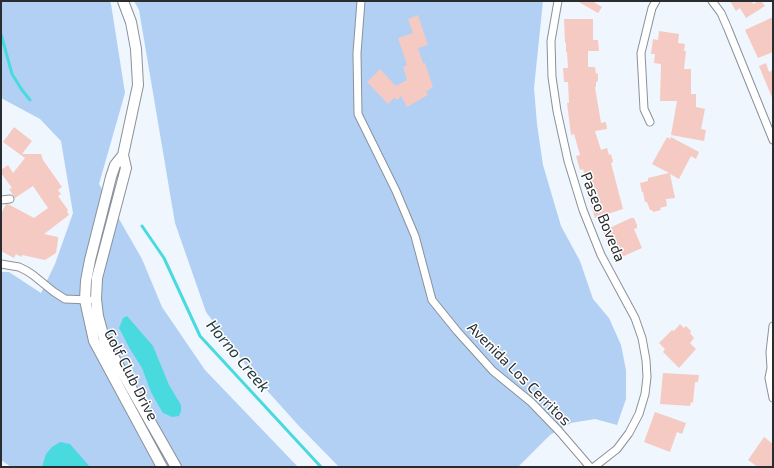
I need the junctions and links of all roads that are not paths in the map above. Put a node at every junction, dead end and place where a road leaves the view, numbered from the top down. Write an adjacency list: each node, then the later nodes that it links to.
1 (123, 1): 8 (street, Golf Club Drive)
2 (361, 1): 19 (street, Avenida Los Cerritos)
3 (558, 1): 20 (street, Paseo Boveda)
4 (656, 1): 6 (street)
5 (712, 1): 7 (street)
6 (650, 122)
7 (773, 140)
8 (123, 155): 12 (street, Golf Club Drive); 13 (street, Golf Club Drive)
9 (10, 199): 10 (street)
10 (1, 200)
11 (1, 264): 13 (street)
12 (96, 299): 13 (street); 18 (street, Golf Club Drive)
13 (85, 300): 17 (street, Golf Club Drive)
14 (773, 326): 15 (street)
15 (772, 369): 16 (street)
16 (773, 398)
17 (162, 467)
18 (176, 467)
19 (590, 467)
20 (594, 467)

